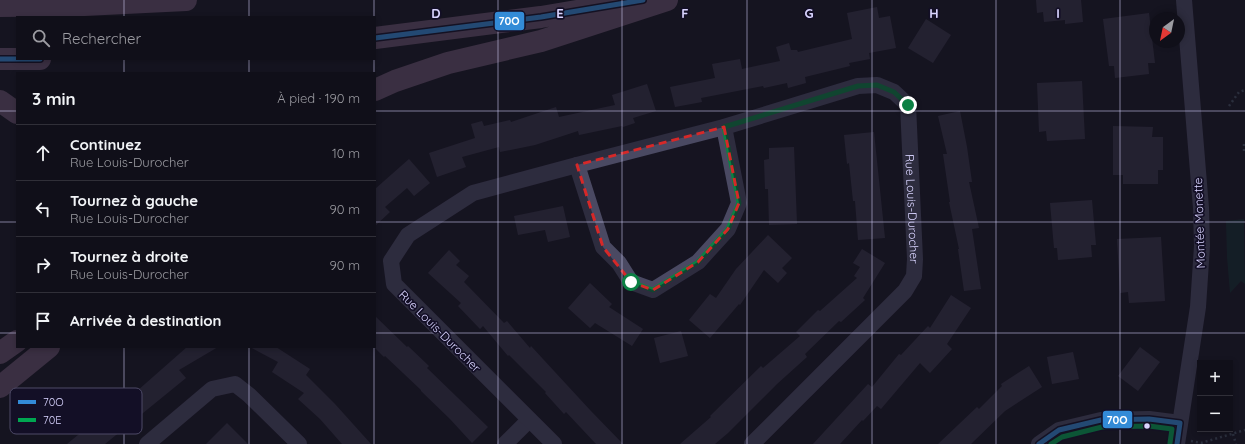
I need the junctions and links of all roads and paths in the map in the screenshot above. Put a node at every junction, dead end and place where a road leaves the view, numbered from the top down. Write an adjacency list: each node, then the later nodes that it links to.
1 (186, 0): 5 (highway)
2 (643, 0): 6 (highway)
3 (667, 0): 9 (highway)
4 (1184, 0): 23 (street, Montée Monette)
5 (0, 6)
6 (376, 38)
7 (0, 59): 8 (highway)
8 (16, 59)
9 (376, 90)
10 (1245, 90): 12 (path)
11 (0, 101): 13 (highway)
12 (1229, 106)
13 (16, 112)
14 (724, 127): 17 (street, Rue Louis-Durocher); 17 (street); 31 (street, Rue Louis-Durocher)
15 (1244, 144): 16 (path)
16 (1244, 152)
17 (577, 165): 22 (street, Rue Louis-Durocher)
18 (16, 341): 20 (highway)
19 (48, 348): 21 (highway)
20 (0, 353)
21 (0, 387)
22 (529, 420): 29 (street); 30 (street, Rue Louis-Durocher)
23 (1180, 423): 26 (street, Montée Monette); 32 (street)
24 (1245, 430): 25 (path)
25 (1233, 434): 26 (path); 33 (path)
26 (1184, 442)
27 (146, 444): 28 (street)
28 (299, 444)
29 (505, 444)
30 (554, 444)
31 (752, 444)
32 (1039, 444)
33 (1236, 444)

